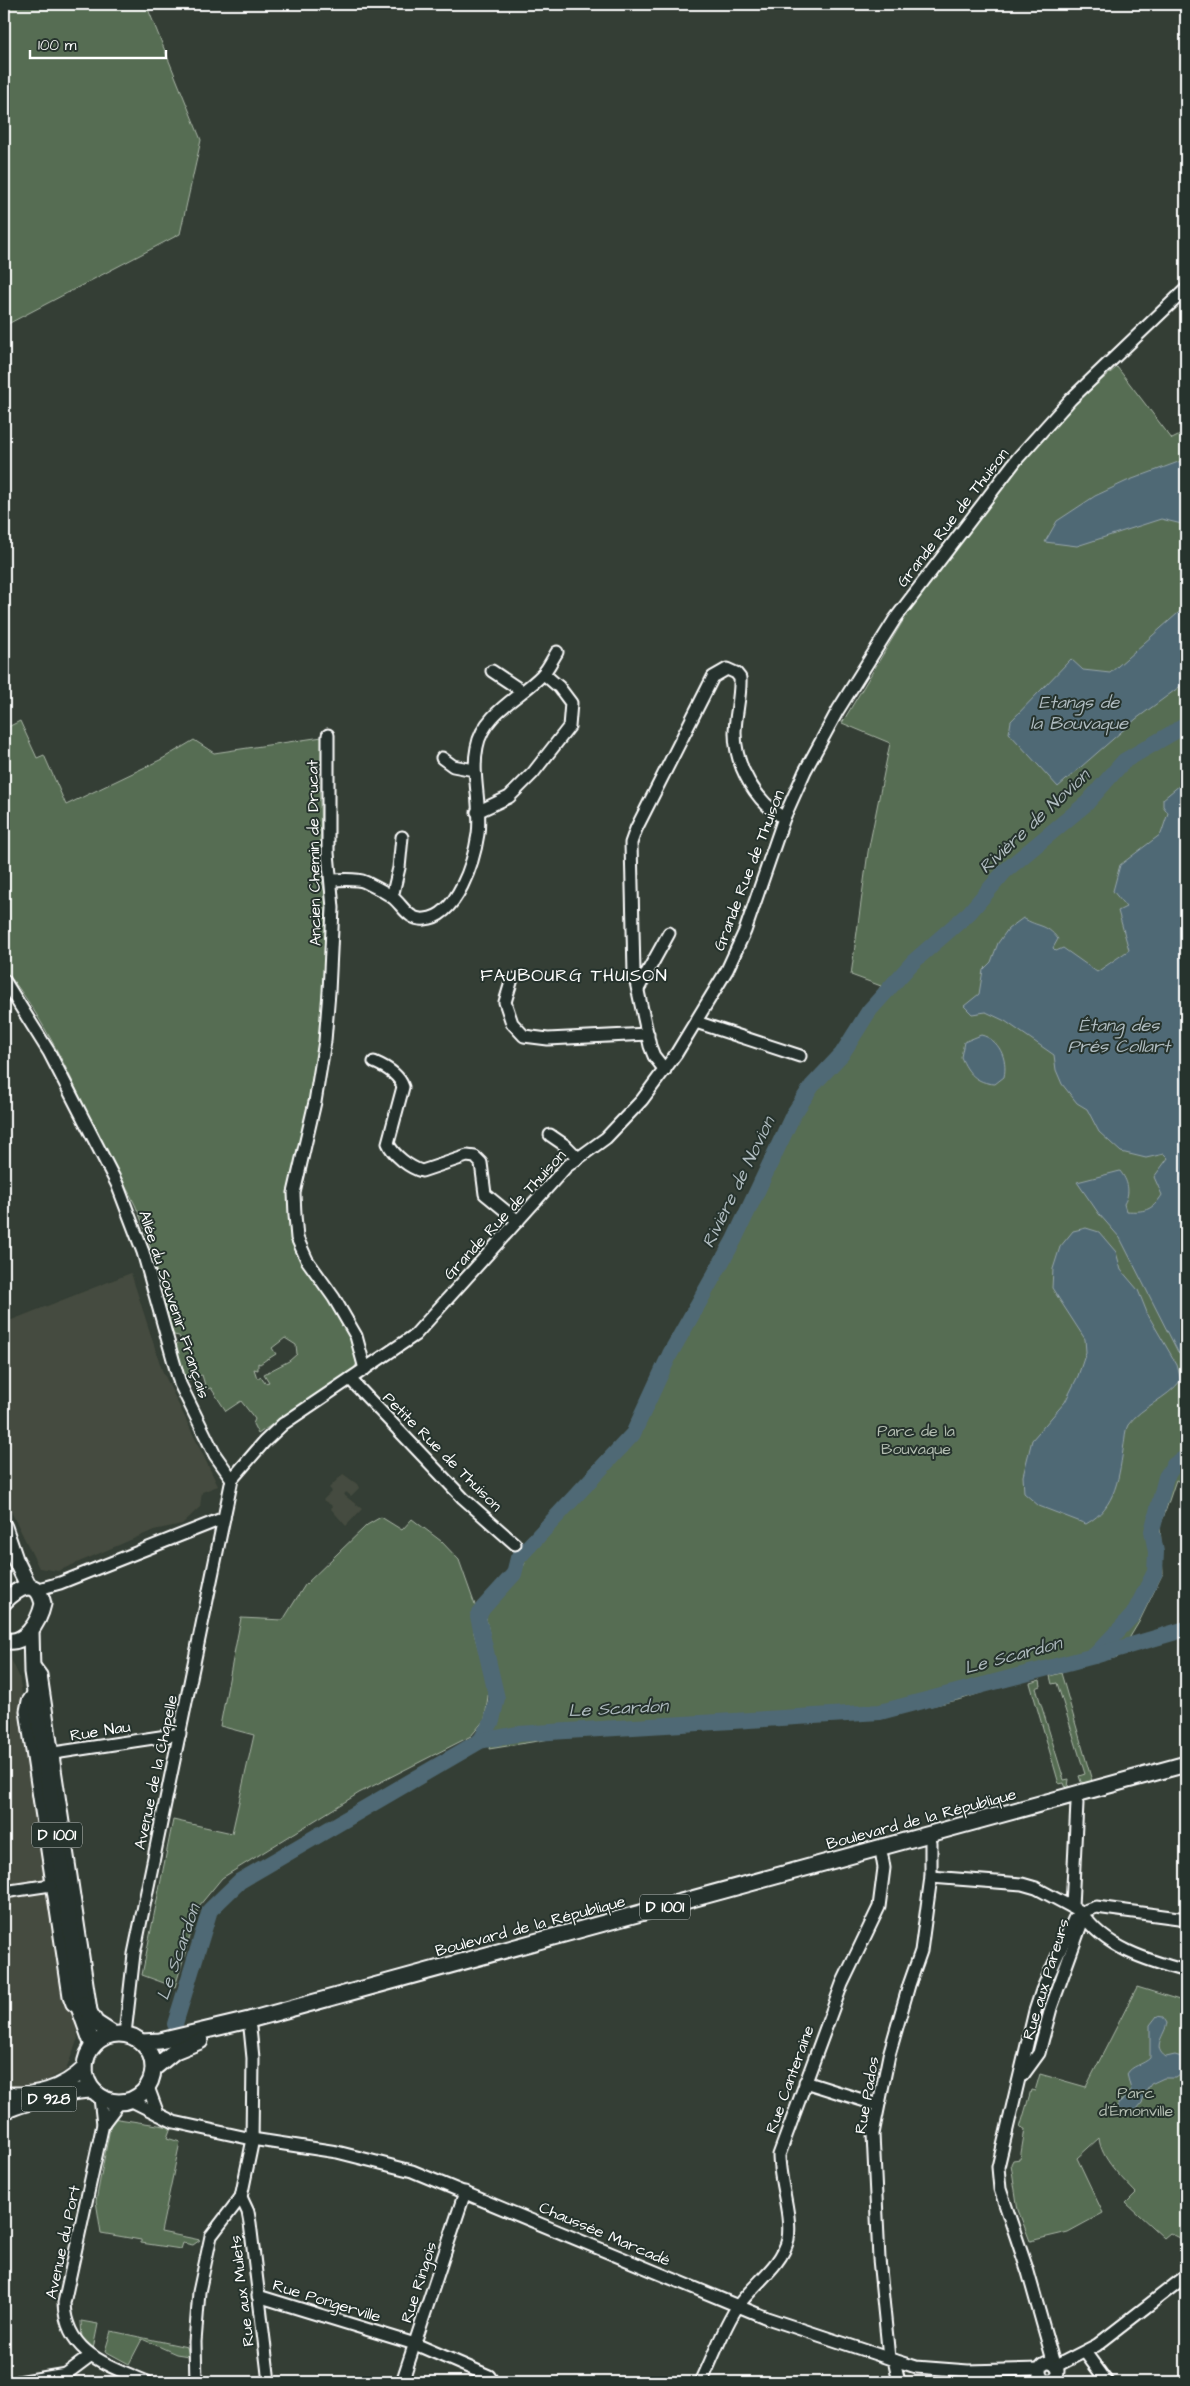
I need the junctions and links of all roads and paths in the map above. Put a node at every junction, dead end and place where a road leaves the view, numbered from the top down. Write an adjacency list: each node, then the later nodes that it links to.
1 (1186, 288): 10 (street, Grande Rue de Thuison)
2 (557, 652): 4 (street)
3 (492, 672): 5 (street)
4 (544, 674): 5 (street); 9 (street)
5 (522, 691): 8 (street)
6 (328, 735): 12 (street, Ancien Chemin de Drucat)
7 (442, 758): 8 (street)
8 (474, 770): 9 (street)
9 (478, 812): 13 (street)
10 (784, 818): 17 (street); 18 (street, Grande Rue de Thuison)
11 (402, 838): 13 (street)
12 (331, 880): 13 (street); 26 (street, Ancien Chemin de Drucat)
13 (392, 897)
14 (669, 933): 17 (street)
15 (512, 979): 19 (street)
16 (4, 980): 28 (street, Allée du Souvenir Français)
17 (638, 989): 19 (street)
18 (696, 1022): 20 (street); 22 (street, Grande Rue de Thuison)
19 (648, 1034): 22 (street)
20 (800, 1056)
21 (374, 1062): 25 (street)
22 (665, 1070): 24 (street, Grande Rue de Thuison)
23 (550, 1136): 24 (street)
24 (578, 1158): 25 (street, Grande Rue de Thuison)
25 (518, 1221): 26 (street, Grande Rue de Thuison)
26 (365, 1369): 27 (street, Grande Rue de Thuison)
27 (350, 1379): 28 (street, Grande Rue de Thuison); 31 (street, Petite Rue de Thuison)
28 (232, 1479): 29 (street, Grande Rue de Thuison)
29 (224, 1518): 32 (street); 40 (street, Avenue de la Chapelle)
30 (4, 1527): 33 (main road)
31 (515, 1544)
32 (60, 1583): 33 (street); 35 (street)
33 (26, 1589): 34 (main road); 35 (main road)
34 (4, 1602)
35 (43, 1604): 36 (main road)
36 (30, 1630): 37 (main road); 38 (main road, D 1001)
37 (8, 1641): 38 (main road, D 1001)
38 (32, 1668): 39 (main road, D 1001); 41 (street)
39 (35, 1691): 48 (street); 53 (main road, D 1001)
40 (180, 1734): 41 (street, Rue Nau); 56 (street, Avenue de la Chapelle)
41 (54, 1753): 54 (street)
42 (1186, 1764): 57 (main road, Boulevard de la République / D 1001)
43 (1186, 1773): 44 (main road, Boulevard de la République / D 1001)
44 (1077, 1803): 45 (main road, Boulevard de la République / D 1001); 50 (street)
45 (931, 1843): 46 (main road, Boulevard de la République / D 1001); 47 (street, Rue Pados)
46 (882, 1856): 55 (main road, Boulevard de la République / D 1001); 61 (street, Rue Canteraine)
47 (931, 1877): 50 (street); 66 (street, Rue Pados)
48 (51, 1885): 49 (street); 53 (street)
49 (4, 1892)
50 (1076, 1909): 51 (street); 52 (street); 79 (street, Rue aux Pareurs)
51 (1186, 1919)
52 (1186, 1971)
53 (80, 2004): 54 (main road); 58 (main road, D 1001)
54 (92, 2018): 56 (main road)
55 (250, 2028): 60 (main road, Boulevard de la République / D 1001); 69 (street)
56 (119, 2034): 57 (main road); 58 (main road)
57 (142, 2042): 60 (main road)
58 (93, 2046): 59 (main road)
59 (85, 2068): 63 (main road); 65 (main road, D 928)
60 (154, 2068): 62 (main road)
61 (805, 2082): 66 (street); 74 (street, Rue Canteraine)
62 (148, 2087): 64 (main road); 67 (street)
63 (96, 2094): 64 (main road); 65 (main road, D 928); 68 (street, Avenue du Port)
64 (126, 2102): 67 (street, Chaussée Marcadé); 68 (street, Avenue du Port)
65 (4, 2103)
66 (878, 2105): 78 (street, Rue Pados)
67 (158, 2114): 69 (street, Chaussée Marcadé)
68 (103, 2124): 77 (street, Avenue du Port)
69 (252, 2139): 70 (street, Chaussée Marcadé); 71 (street)
70 (465, 2192): 74 (street, Chaussée Marcadé); 75 (street, Rue Ringois)
71 (241, 2197): 73 (street, Rue aux Mulets); 84 (street)
72 (1186, 2276): 76 (street)
73 (258, 2296): 75 (street, Rue Pongerville); 85 (street, Rue aux Mulets)
74 (738, 2306): 78 (street, Chaussée Marcadé); 88 (street, Rue Canteraine)
75 (415, 2344): 86 (street, Rue Ringois); 87 (street, Rue Pongerville)
76 (1085, 2352): 79 (street); 90 (street)
77 (90, 2356): 82 (street); 83 (street, Avenue du Port)
78 (891, 2359): 80 (street, Chaussée Marcadé); 89 (street, Rue Pados)
79 (1055, 2365): 80 (street); 81 (street)
80 (1040, 2369): 81 (street)
81 (1054, 2381)
82 (18, 2382)
83 (148, 2382)
84 (196, 2382)
85 (269, 2382)
86 (402, 2382)
87 (492, 2382)
88 (701, 2382)
89 (899, 2382)
90 (1107, 2382)

